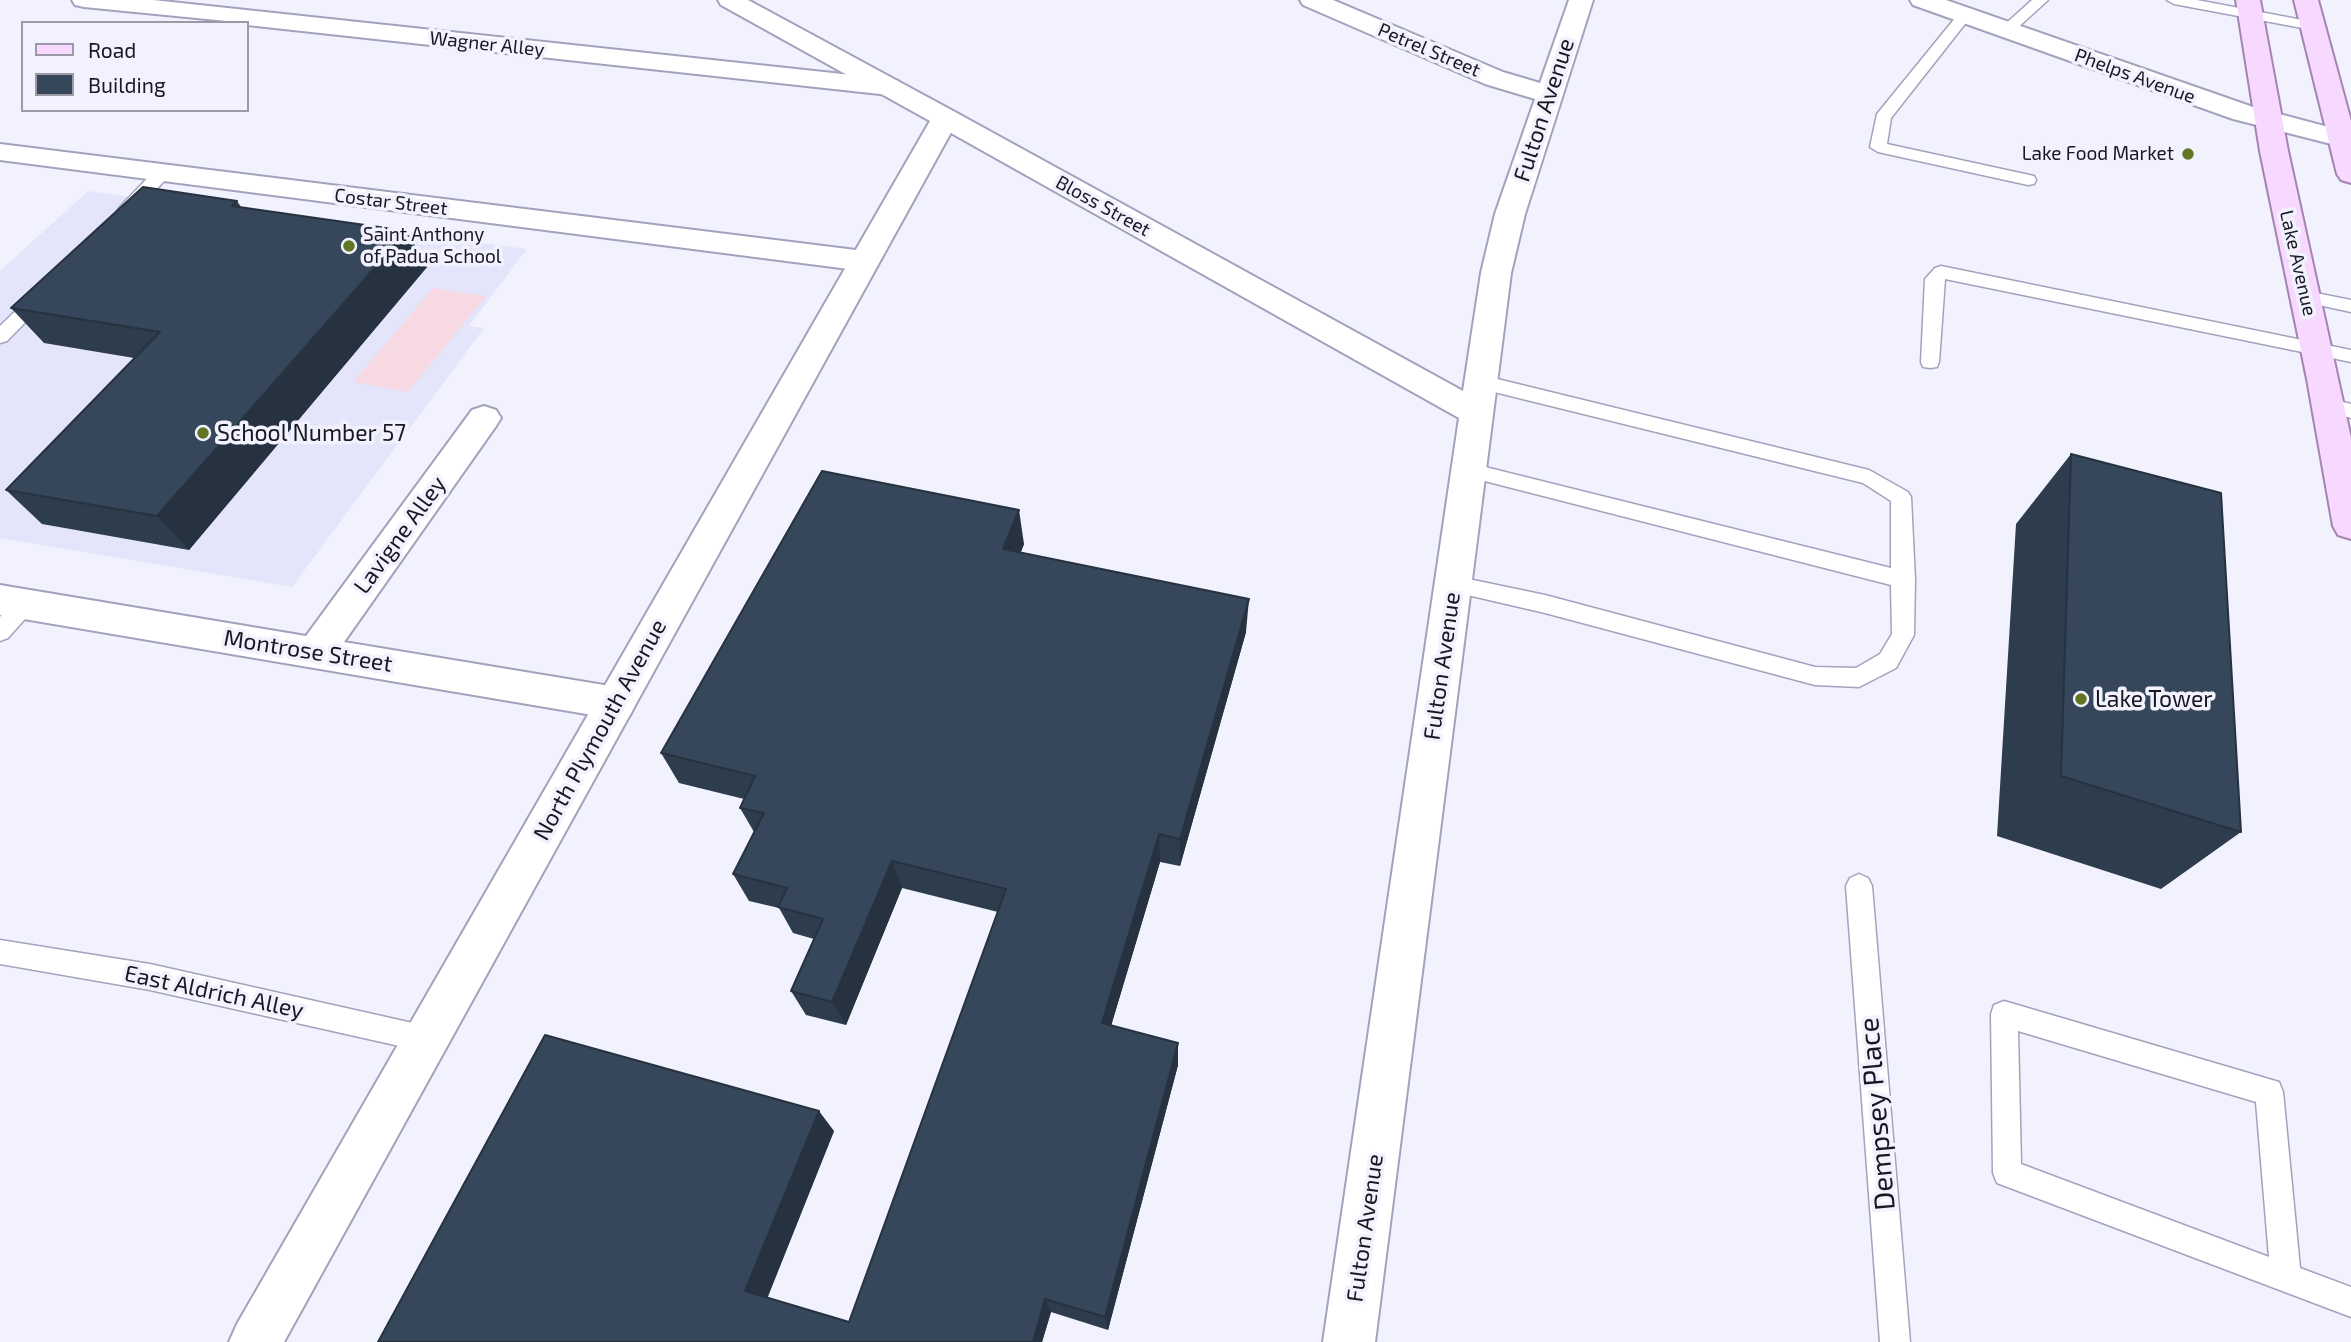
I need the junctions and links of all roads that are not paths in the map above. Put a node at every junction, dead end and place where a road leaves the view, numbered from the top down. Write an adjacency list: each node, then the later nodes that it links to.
1 (84, 0): 13 (street, Wagner Alley)
2 (730, 0): 13 (street, Bloss Street)
3 (1312, 0): 14 (street, Petrel Street)
4 (1581, 0): 14 (street, Fulton Avenue)
5 (1922, 0): 10 (street, Phelps Avenue)
6 (2041, 0): 12 (lane)
7 (2174, 0): 9 (lane)
8 (2306, 0): 11 (main road)
9 (2249, 7): 11 (lane); 16 (main road, Lake Avenue)
10 (1965, 15): 12 (street, Phelps Avenue); 21 (lane)
11 (2313, 26): 17 (main road)
12 (2007, 30): 16 (street, Phelps Avenue)
13 (889, 88): 15 (street, Bloss Street)
14 (1548, 94): 31 (street, Fulton Avenue)
15 (945, 118): 23 (street, North Plymouth Avenue); 31 (street, Bloss Street)
16 (2269, 121): 17 (street, Phelps Avenue); 25 (main road, Lake Avenue)
17 (2347, 140): 20 (main road)
18 (0, 152): 19 (street, Costar Street)
19 (162, 173): 22 (lane); 23 (street, Costar Street)
20 (2351, 174)
21 (2028, 180)
22 (117, 220)
23 (864, 261): 40 (street, North Plymouth Avenue)
24 (54, 284): 27 (lane)
25 (2306, 297): 26 (lane); 28 (main road, Lake Avenue)
26 (2351, 306)
27 (0, 337)
28 (2317, 349): 29 (lane); 30 (lane); 32 (main road, Lake Avenue)
29 (2351, 356)
30 (1930, 362)
31 (1479, 398): 34 (street, Fulton Avenue); 36 (lane)
32 (2339, 408): 35 (main road, Lake Avenue)
33 (484, 418): 39 (street, Lavigne Alley)
34 (1469, 470): 36 (lane); 37 (street, Fulton Avenue)
35 (2351, 526)
36 (1904, 580): 37 (lane)
37 (1454, 584): 47 (street, Fulton Avenue)
38 (8, 612): 39 (street, Montrose Street)
39 (315, 653): 40 (street, Montrose Street)
40 (616, 703): 43 (street, North Plymouth Avenue)
41 (1859, 886): 48 (lane, Dempsey Place)
42 (0, 952): 43 (lane, East Aldrich Alley)
43 (426, 1039): 46 (street, North Plymouth Avenue)
44 (2286, 1278): 44 (lane); 45 (lane)
45 (2351, 1301)
46 (255, 1342)
47 (1349, 1342)
48 (1895, 1342)

